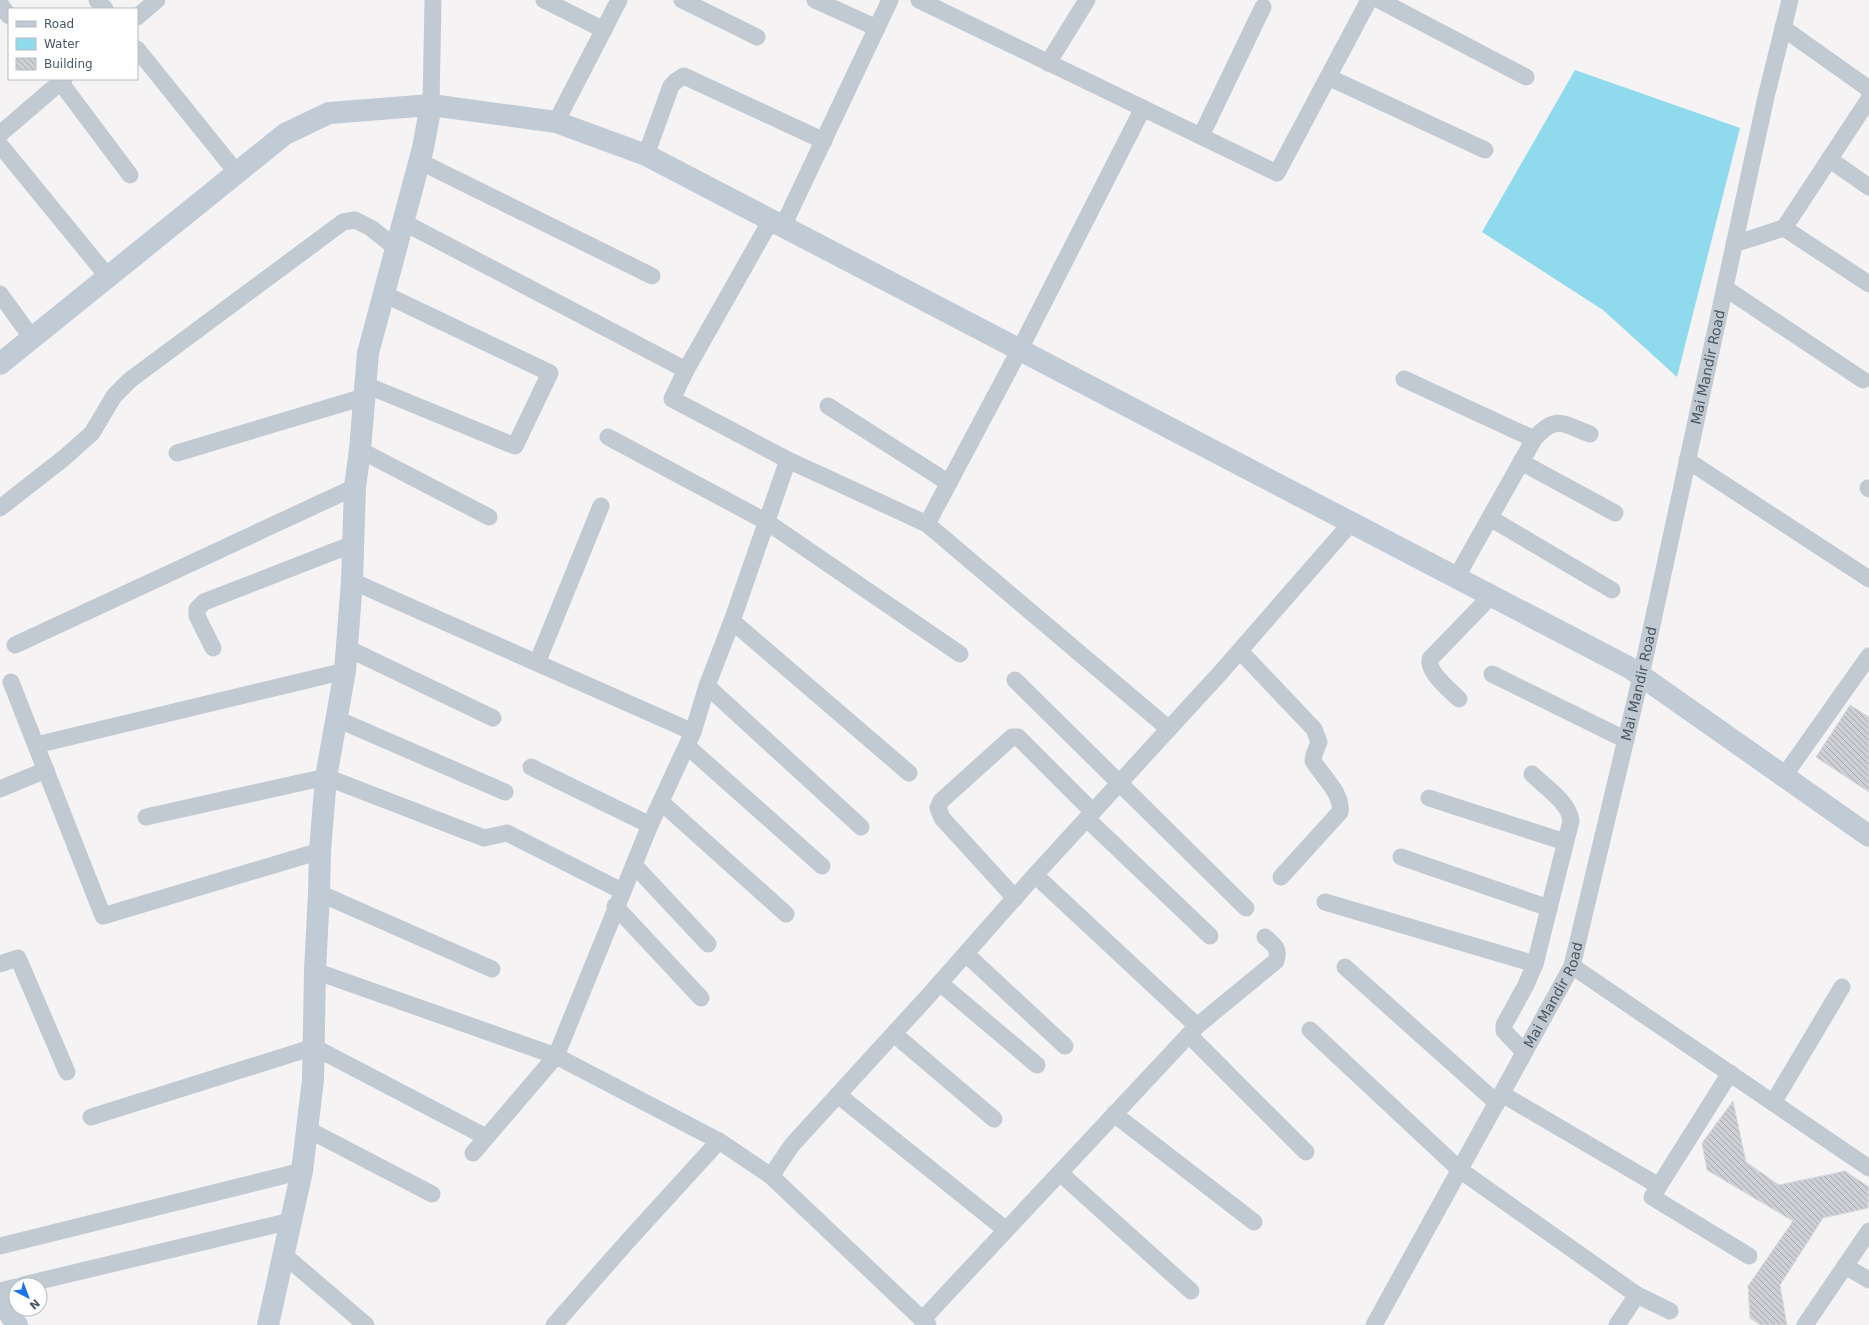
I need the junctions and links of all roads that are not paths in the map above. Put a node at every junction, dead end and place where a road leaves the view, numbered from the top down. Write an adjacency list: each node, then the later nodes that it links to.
1 (97, 0): 16 (street)
2 (157, 0): 18 (street)
3 (433, 0): 30 (street)
4 (544, 0): 21 (street)
5 (619, 0): 21 (street)
6 (682, 0): 22 (street)
7 (815, 0): 19 (street)
8 (890, 0): 19 (street)
9 (919, 0): 24 (street)
10 (1087, 0): 24 (street)
11 (1369, 0): 25 (street)
12 (1378, 0): 26 (street)
13 (1789, 0): 20 (street, Mai Mandir Road)
14 (0, 4): 17 (street)
15 (1263, 7): 34 (street)
16 (104, 8)
17 (8, 15)
18 (138, 16)
19 (876, 28): 35 (street)
20 (1783, 28): 28 (street); 47 (street, Mai Mandir Road)
21 (604, 30): 32 (street)
22 (757, 37)
23 (138, 50): 41 (street)
24 (1048, 63): 31 (street)
25 (1328, 77): 34 (street); 37 (street)
26 (1526, 78)
27 (61, 80): 33 (street); 42 (street)
28 (1869, 89)
29 (1869, 99): 39 (street)
30 (431, 105): 32 (main road); 40 (main road); 41 (main road)
31 (1143, 108): 34 (street); 56 (street)
32 (556, 122): 38 (main road)
33 (2, 127)
34 (1201, 136)
35 (824, 141): 38 (street); 45 (street)
36 (0, 145): 50 (street)
37 (1485, 150)
38 (646, 156): 45 (main road)
39 (1829, 159): 43 (street); 46 (street)
40 (419, 161): 44 (main road); 49 (street)
41 (237, 173): 50 (main road)
42 (130, 175)
43 (1869, 187)
44 (403, 222): 48 (main road); 58 (street)
45 (777, 223): 56 (main road); 58 (street)
46 (1784, 228): 47 (street); 51 (street)
47 (1734, 244): 52 (street, Mai Mandir Road)
48 (396, 248): 53 (main road); 74 (street)
49 (652, 276)
50 (108, 277): 55 (main road)
51 (1869, 284)
52 (1725, 288): 60 (street); 69 (street, Mai Mandir Road)
53 (384, 294): 61 (main road); 61 (street)
54 (0, 295): 55 (street)
55 (32, 338): 57 (main road)
56 (1020, 349): 71 (street); 79 (main road)
57 (0, 364)
58 (686, 370): 68 (street)
59 (1404, 379): 65 (street)
60 (1863, 380)
61 (365, 391): 66 (main road); 67 (street)
62 (828, 406): 71 (street)
63 (1590, 434): 65 (street)
64 (608, 437): 78 (street)
65 (1534, 439): 70 (street)
66 (360, 450): 72 (main road); 76 (street)
67 (177, 453)
68 (788, 460): 78 (street); 80 (street)
69 (1687, 460): 83 (street); 97 (street, Mai Mandir Road)
70 (1522, 462): 75 (street); 77 (street)
71 (949, 483): 80 (street)
72 (355, 487): 81 (main road); 88 (street)
73 (601, 506): 94 (street)
74 (0, 508)
75 (1615, 513)
76 (489, 517)
77 (1490, 518): 82 (street); 85 (street)
78 (767, 522): 87 (street); 92 (street)
79 (1351, 523): 82 (main road); 91 (street)
80 (927, 524): 104 (street)
81 (353, 544): 84 (main road); 89 (street)
82 (1456, 578): 86 (main road)
83 (1869, 579)
84 (352, 581): 90 (main road); 94 (street)
85 (1612, 590)
86 (1491, 596): 97 (main road); 101 (street)
87 (732, 621): 100 (street); 110 (street)
88 (15, 645)
89 (212, 648)
90 (347, 648): 95 (main road); 102 (street)
91 (1240, 651): 104 (street); 130 (street)
92 (960, 654)
93 (1869, 656): 112 (street)
94 (537, 663): 105 (street)
95 (345, 671): 103 (main road); 107 (street)
96 (1492, 674): 106 (street)
97 (1641, 676): 106 (street, Mai Mandir Road); 112 (main road)
98 (1015, 680): 114 (street)
99 (11, 682): 107 (street)
100 (707, 686): 105 (street); 122 (street)
101 (1459, 699)
102 (492, 718)
103 (337, 719): 113 (main road); 116 (street)
104 (1169, 729): 114 (street)
105 (690, 739): 118 (street); 128 (street)
106 (1626, 740): 144 (street, Mai Mandir Road)
107 (36, 745): 109 (street)
108 (531, 767): 121 (street)
109 (46, 770): 115 (street); 125 (street)
110 (910, 773)
111 (1532, 774): 124 (street)
112 (1784, 776): 123 (main road)
113 (326, 777): 120 (street); 125 (main road); 133 (street)
114 (1119, 784): 119 (street); 135 (street)
115 (0, 790)
116 (505, 792)
117 (1429, 798): 124 (street)
118 (661, 802): 121 (street); 137 (street)
119 (1090, 816): 129 (street); 132 (street); 138 (street)
120 (146, 817)
121 (650, 825): 127 (street)
122 (861, 827)
123 (1869, 836)
124 (1565, 842): 136 (street)
125 (320, 851): 131 (main road)
126 (1401, 857): 136 (street)
127 (634, 865): 133 (street); 140 (street)
128 (822, 866)
129 (1035, 875): 132 (street); 151 (street)
130 (1281, 877)
131 (319, 893): 146 (street); 147 (main road)
132 (1015, 898): 141 (street)
133 (618, 899): 150 (street); 157 (street)
134 (1325, 902): 143 (street)
135 (1246, 908)
136 (1549, 908): 143 (street)
137 (786, 914)
138 (1210, 936)
139 (1265, 937): 151 (street)
140 (708, 944)
141 (966, 954): 148 (street); 154 (street)
142 (0, 964): 159 (street)
143 (1535, 964): 156 (street)
144 (1572, 966): 156 (street, Mai Mandir Road); 160 (street)
145 (1345, 967): 162 (street)
146 (492, 968)
147 (314, 971): 155 (main road); 157 (street)
148 (940, 983): 153 (street); 158 (street)
149 (1842, 987): 163 (street)
150 (700, 998)
151 (1193, 1030): 164 (street); 170 (street)
152 (1310, 1030): 173 (street)
153 (894, 1034): 161 (street); 166 (street)
154 (1065, 1046)
155 (314, 1047): 165 (street); 167 (main road); 168 (street)
156 (1524, 1052): 162 (street, Mai Mandir Road)
157 (556, 1056): 168 (street); 169 (street)
158 (1037, 1065)
159 (67, 1072)
160 (1730, 1073): 163 (street); 177 (street)
161 (838, 1096): 176 (street); 181 (street)
162 (1499, 1098): 173 (street, Mai Mandir Road); 177 (street)
163 (1773, 1103): 172 (street)
164 (1114, 1114): 175 (street); 180 (street)
165 (91, 1117)
166 (994, 1119)
167 (307, 1129): 174 (main road); 178 (street)
168 (486, 1136): 171 (street)
169 (719, 1141): 176 (street); 198 (street)
170 (1306, 1152)
171 (473, 1153)
172 (1869, 1168)
173 (1460, 1170): 190 (street); 194 (street, Mai Mandir Road)
174 (302, 1171): 179 (main road); 183 (street)
175 (1060, 1173): 181 (street); 189 (street)
176 (770, 1176): 193 (street)
177 (1659, 1186): 185 (street)
178 (432, 1194)
179 (291, 1221): 184 (main road); 187 (street)
180 (1254, 1222)
181 (1006, 1230): 193 (street)
182 (1869, 1231): 186 (street)
183 (0, 1246)
184 (284, 1255): 196 (main road); 197 (street)
185 (1749, 1256)
186 (1845, 1266): 188 (street); 200 (street)
187 (48, 1279)
188 (1869, 1280)
189 (1191, 1291)
190 (1637, 1294): 192 (street); 199 (street)
191 (0, 1299): 195 (main road)
192 (1670, 1311)
193 (925, 1322)
194 (1379, 1323)
195 (17, 1325)
196 (268, 1325)
197 (366, 1325)
198 (554, 1325)
199 (1617, 1325)
200 (1805, 1325)

